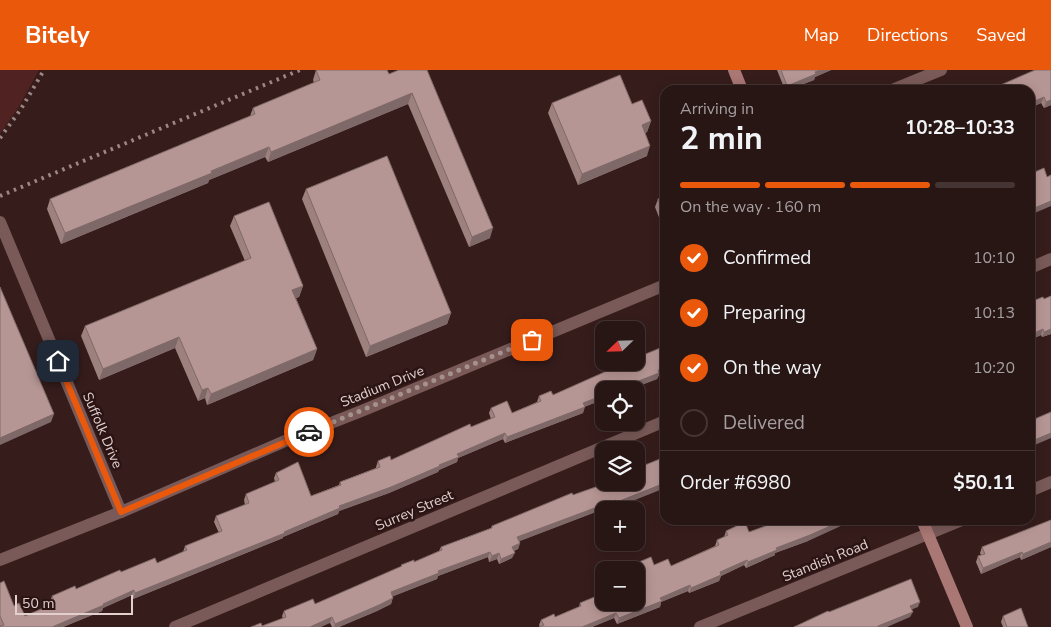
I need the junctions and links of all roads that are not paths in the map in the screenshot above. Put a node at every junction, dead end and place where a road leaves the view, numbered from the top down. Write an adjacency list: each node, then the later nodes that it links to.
1 (734, 70): 3 (main road)
2 (941, 70): 4 (street)
3 (740, 85)
4 (904, 85)
5 (0, 222): 12 (street, Suffolk Drive)
6 (1051, 259): 7 (street)
7 (1035, 266)
8 (660, 287): 12 (street, Stadium Drive)
9 (660, 423): 17 (street, Surrey Street)
10 (1051, 482): 11 (street)
11 (1035, 489)
12 (121, 512): 16 (street, Stadium Drive)
13 (924, 525): 15 (main road)
14 (950, 525): 15 (street, Standish Road)
15 (928, 534): 18 (street, Standish Road); 19 (main road)
16 (0, 560)
17 (175, 627)
18 (700, 627)
19 (967, 627)

